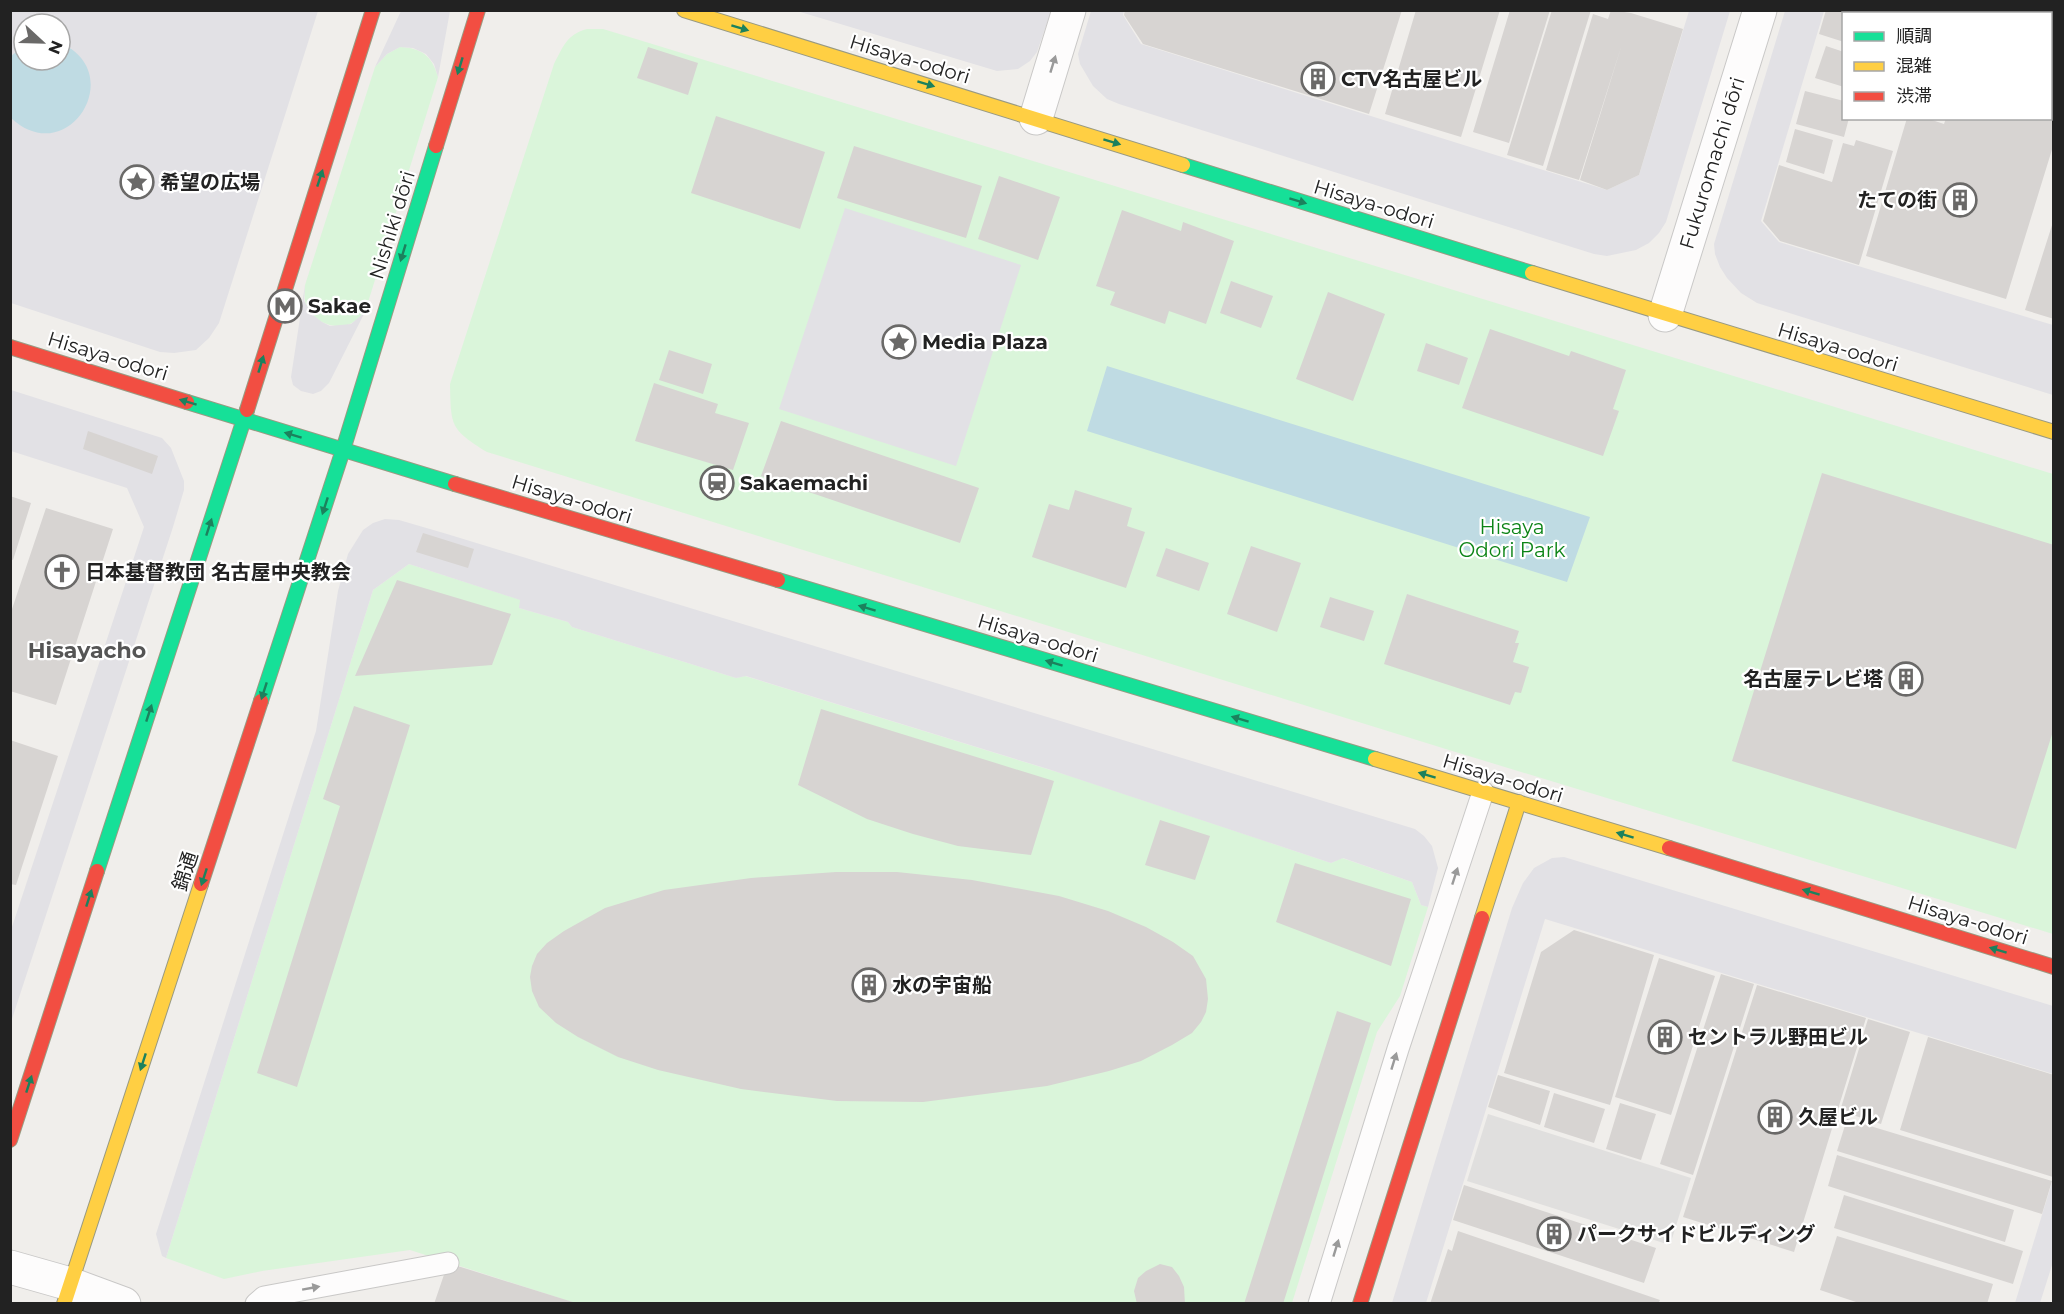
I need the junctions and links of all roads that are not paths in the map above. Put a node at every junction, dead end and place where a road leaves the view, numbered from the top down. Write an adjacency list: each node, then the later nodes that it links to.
1 (373, 10): 9 (street, one-way to 1)
2 (478, 10): 11 (street, Nishiki dōri, one-way to 11)
3 (684, 10): 6 (street, Hisaya-odori, one-way to 6)
4 (1069, 10): 6 (street, one-way to 4)
5 (1760, 10): 7 (street, Fukuromachi dōri)
6 (1036, 118): 7 (street, Hisaya-odori, one-way to 7)
7 (1665, 315): 10 (street, Hisaya-odori)
8 (10, 346): 9 (street, Hisaya-odori, one-way to 8)
9 (244, 420): 11 (street, Hisaya-odori, one-way to 9); 15 (street, one-way to 9)
10 (2054, 432)
11 (343, 450): 12 (street, Hisaya-odori, one-way to 11); 18 (street, 錦通, one-way to 18)
12 (1483, 792): 13 (street, Hisaya-odori); 21 (lane, one-way to 12)
13 (1519, 802): 14 (street, Hisaya-odori, one-way to 13); 22 (street)
14 (2054, 967)
15 (10, 1140)
16 (448, 1263): 20 (lane, one-way to 16)
17 (10, 1267): 18 (street)
18 (67, 1294): 19 (street)
19 (124, 1304)
20 (256, 1304)
21 (1319, 1304)
22 (1360, 1304)

